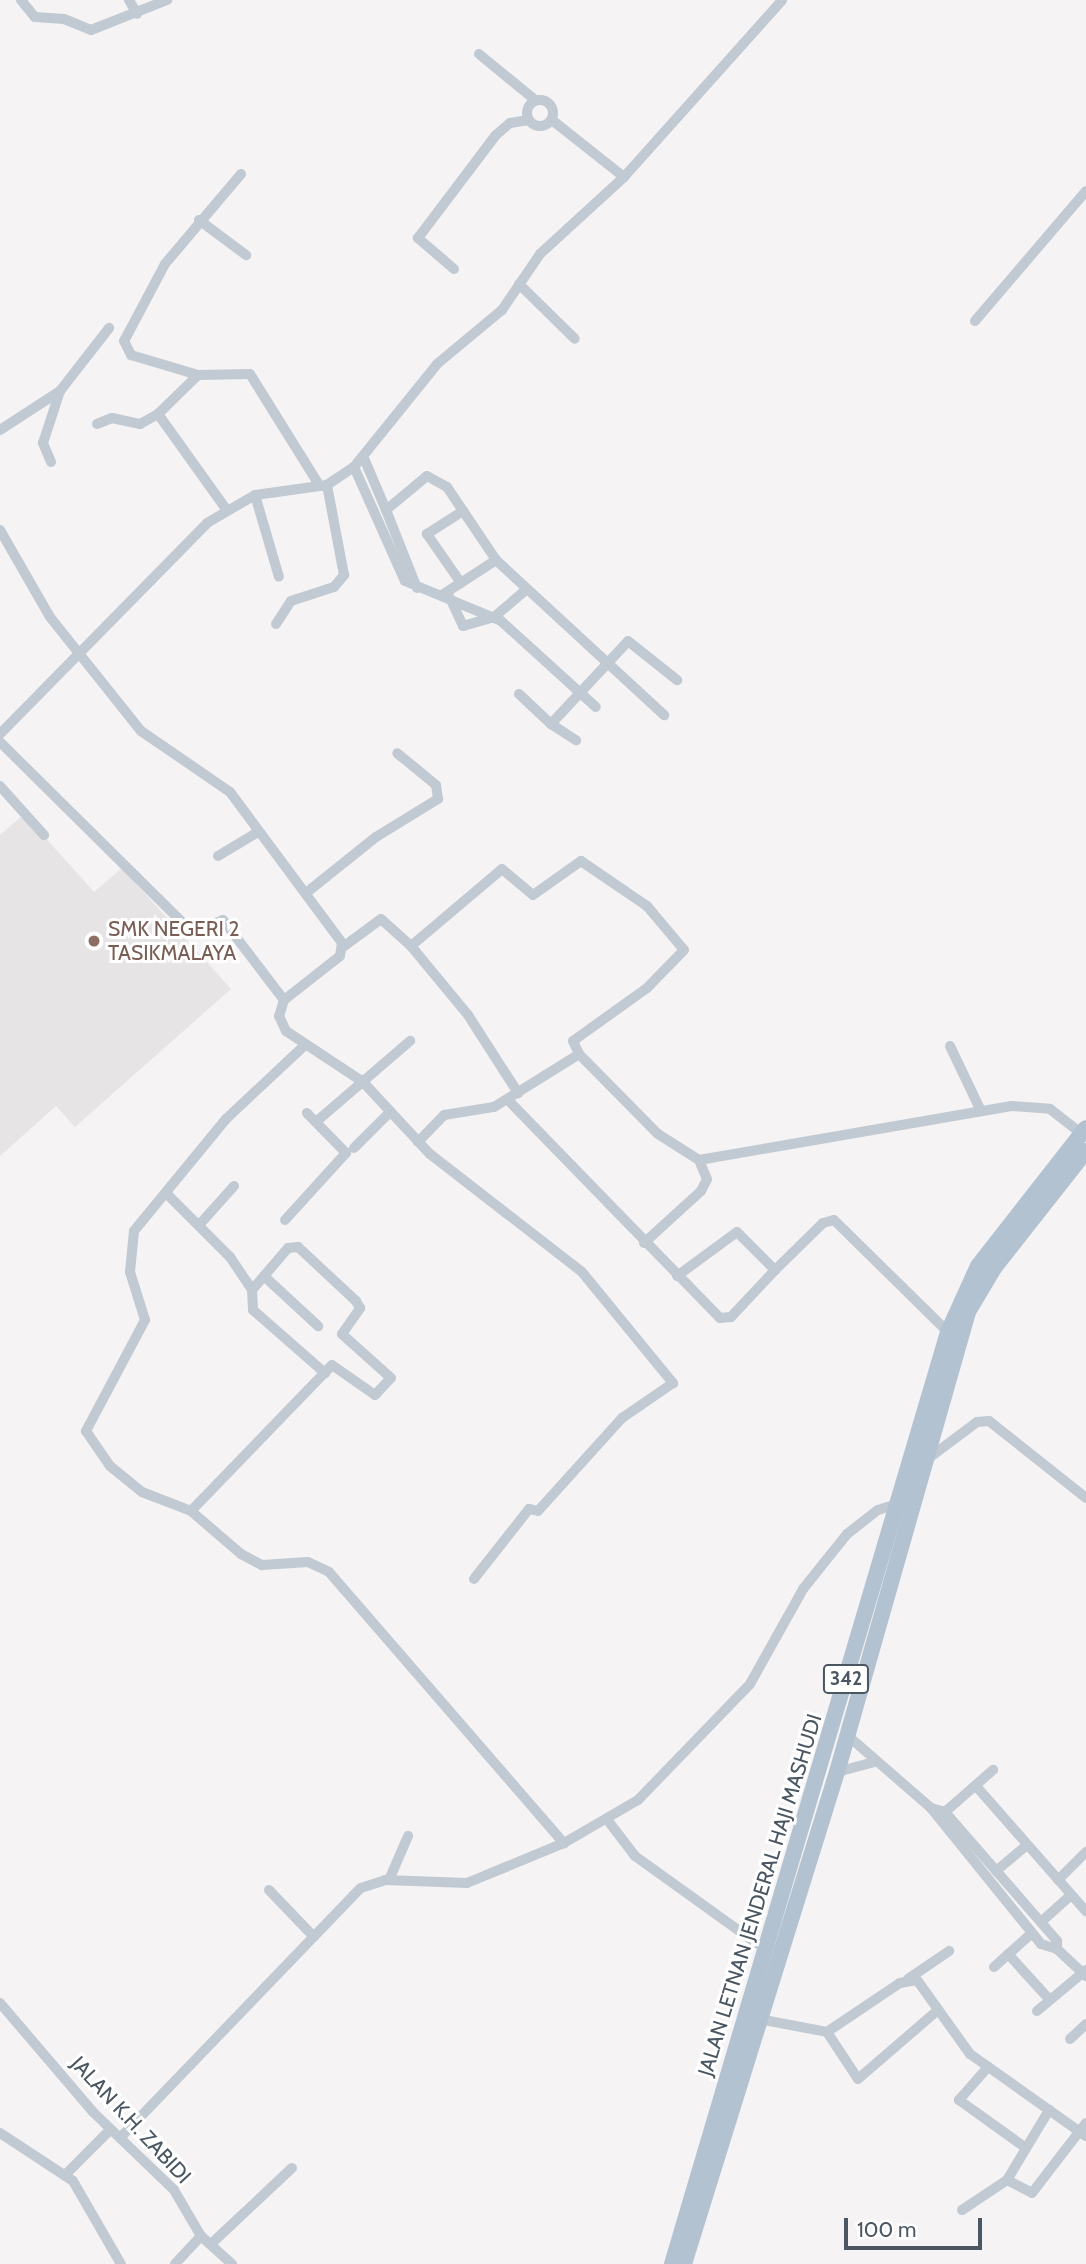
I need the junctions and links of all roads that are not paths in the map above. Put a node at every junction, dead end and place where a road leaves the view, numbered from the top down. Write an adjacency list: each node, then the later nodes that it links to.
1 (21, 0): 5 (street)
2 (129, 0): 5 (street)
3 (167, 0): 5 (street)
4 (782, 0): 11 (street)
5 (137, 14)
6 (479, 54): 7 (street)
7 (535, 100): 8 (street); 9 (street)
8 (529, 120): 9 (street); 15 (street)
9 (552, 120): 11 (street)
10 (241, 174): 13 (street)
11 (624, 177): 16 (street)
12 (1086, 191): 17 (street)
13 (199, 219): 14 (street); 20 (street)
14 (246, 255)
15 (454, 269)
16 (519, 284): 19 (street); 25 (street)
17 (975, 321)
18 (109, 328): 21 (street)
19 (575, 339)
20 (198, 375): 22 (street); 28 (street)
21 (60, 391): 24 (street); 26 (street)
22 (158, 414): 23 (street); 30 (street)
23 (97, 424)
24 (3, 425)
25 (363, 456): 27 (street); 31 (street)
26 (51, 462)
27 (354, 467): 28 (street); 35 (street)
28 (323, 485): 29 (street); 45 (street)
29 (255, 495): 30 (street); 39 (street)
30 (226, 509): 46 (street)
31 (386, 510): 32 (street); 33 (street)
32 (463, 511): 38 (street); 40 (street)
33 (393, 528): 35 (street); 36 (street)
34 (0, 530): 46 (street)
35 (381, 533): 37 (street)
36 (402, 550): 37 (street); 41 (street)
37 (391, 555): 41 (street)
38 (496, 560): 40 (street); 42 (street)
39 (279, 577)
40 (461, 583): 43 (street)
41 (417, 588): 43 (street)
42 (527, 589): 44 (street); 47 (street)
43 (446, 596): 44 (street); 44 (street)
44 (494, 617): 49 (street)
45 (276, 624)
46 (80, 655): 54 (street); 59 (street)
47 (606, 662): 48 (street); 49 (street); 52 (street)
48 (677, 680)
49 (580, 692): 51 (street); 53 (street)
50 (519, 694): 53 (street)
51 (596, 707)
52 (664, 715)
53 (551, 724): 55 (street)
54 (0, 733)
55 (576, 740)
56 (0, 742): 65 (street)
57 (397, 753): 62 (street)
58 (0, 786): 60 (street)
59 (258, 832): 61 (street); 62 (street)
60 (44, 835)
61 (218, 856)
62 (306, 893): 64 (street)
63 (411, 946): 64 (street); 69 (street); 71 (street)
64 (343, 947): 65 (street)
65 (284, 1000): 67 (street)
66 (410, 1041): 70 (street)
67 (305, 1045): 70 (street); 83 (street)
68 (950, 1046): 73 (street)
69 (579, 1054): 71 (street); 81 (street)
70 (363, 1082): 74 (street); 76 (street)
71 (518, 1093): 72 (street)
72 (508, 1100): 78 (street); 87 (street)
73 (981, 1111): 77 (street); 81 (street)
74 (390, 1112): 78 (street); 79 (street)
75 (307, 1114): 76 (street)
76 (317, 1121): 85 (street)
77 (1084, 1131): 84 (main road, JALAN LETNAN JENDERAL HAJI MASHUDI / 342)
78 (418, 1142): 99 (street)
79 (354, 1148)
80 (1085, 1156): 84 (main road, JALAN LETNAN JENDERAL HAJI MASHUDI / 342)
81 (699, 1160): 87 (street)
82 (233, 1186): 86 (street)
83 (166, 1193): 86 (street); 98 (street)
84 (1033, 1206): 93 (main road, JALAN LETNAN JENDERAL HAJI MASHUDI / 342); 95 (main road, JALAN LETNAN JENDERAL HAJI MASHUDI / 342)
85 (285, 1220)
86 (200, 1224): 91 (street)
87 (644, 1243): 90 (street)
88 (775, 1270): 90 (street); 90 (street); 93 (street)
89 (264, 1276): 91 (street); 92 (street); 94 (street)
90 (677, 1276)
91 (253, 1290): 94 (street)
92 (318, 1326)
93 (948, 1332): 97 (main road, JALAN LETNAN JENDERAL HAJI MASHUDI / 342)
94 (325, 1373): 98 (street)
95 (923, 1463): 96 (street); 100 (main road, JALAN LETNAN JENDERAL HAJI MASHUDI / 342)
96 (1086, 1498)
97 (899, 1503): 107 (street); 122 (main road, JALAN LETNAN JENDERAL HAJI MASHUDI / 342)
98 (191, 1511): 109 (street)
99 (474, 1579)
100 (847, 1735): 101 (street); 103 (main road, JALAN LETNAN JENDERAL HAJI MASHUDI / 342)
101 (875, 1762): 103 (street); 105 (street)
102 (993, 1770): 104 (street)
103 (837, 1772): 132 (main road, JALAN LETNAN JENDERAL HAJI MASHUDI / 342)
104 (976, 1786): 106 (street); 110 (street)
105 (931, 1808): 106 (street); 119 (street)
106 (945, 1812): 112 (street)
107 (609, 1822): 109 (street); 122 (street)
108 (408, 1836): 114 (street)
109 (565, 1843): 114 (street)
110 (1027, 1845): 112 (street); 113 (street)
111 (1086, 1852): 113 (street)
112 (996, 1871): 118 (street)
113 (1058, 1880): 116 (street)
114 (389, 1881): 120 (street)
115 (269, 1891): 120 (street)
116 (1071, 1895): 117 (street); 118 (street)
117 (1086, 1911)
118 (1041, 1922): 121 (street)
119 (1032, 1933): 121 (street); 124 (street)
120 (314, 1937): 140 (street)
121 (1056, 1949): 126 (street)
122 (765, 1950): 152 (main road, JALAN LETNAN JENDERAL HAJI MASHUDI / 342)
123 (949, 1951): 127 (street)
124 (1008, 1954): 125 (street); 128 (street)
125 (994, 1967)
126 (1085, 1973): 128 (street)
127 (908, 1979): 130 (street); 134 (street)
128 (1050, 2000): 131 (street)
129 (0, 2003): 138 (street, JALAN K.H. ZABIDI)
130 (939, 2010): 134 (street); 136 (street)
131 (1037, 2011)
132 (759, 2020): 134 (street); 153 (main road, JALAN LETNAN JENDERAL HAJI MASHUDI / 342)
133 (1086, 2024): 135 (street)
134 (827, 2032)
135 (1070, 2039)
136 (988, 2067): 137 (street); 142 (street)
137 (1049, 2110): 139 (street); 142 (street)
138 (110, 2130): 140 (street, JALAN K.H. ZABIDI); 144 (street)
139 (1084, 2130): 145 (street)
140 (120, 2138): 147 (street, JALAN K.H. ZABIDI)
141 (3, 2139): 144 (street)
142 (1026, 2148): 145 (street)
143 (292, 2168): 148 (street)
144 (66, 2174): 149 (street)
145 (1007, 2180): 146 (street)
146 (962, 2210)
147 (201, 2236): 148 (street, JALAN K.H. ZABIDI); 150 (street)
148 (211, 2244): 151 (street, JALAN K.H. ZABIDI)
149 (121, 2264)
150 (175, 2264)
151 (232, 2264)
152 (672, 2264)
153 (684, 2264)

